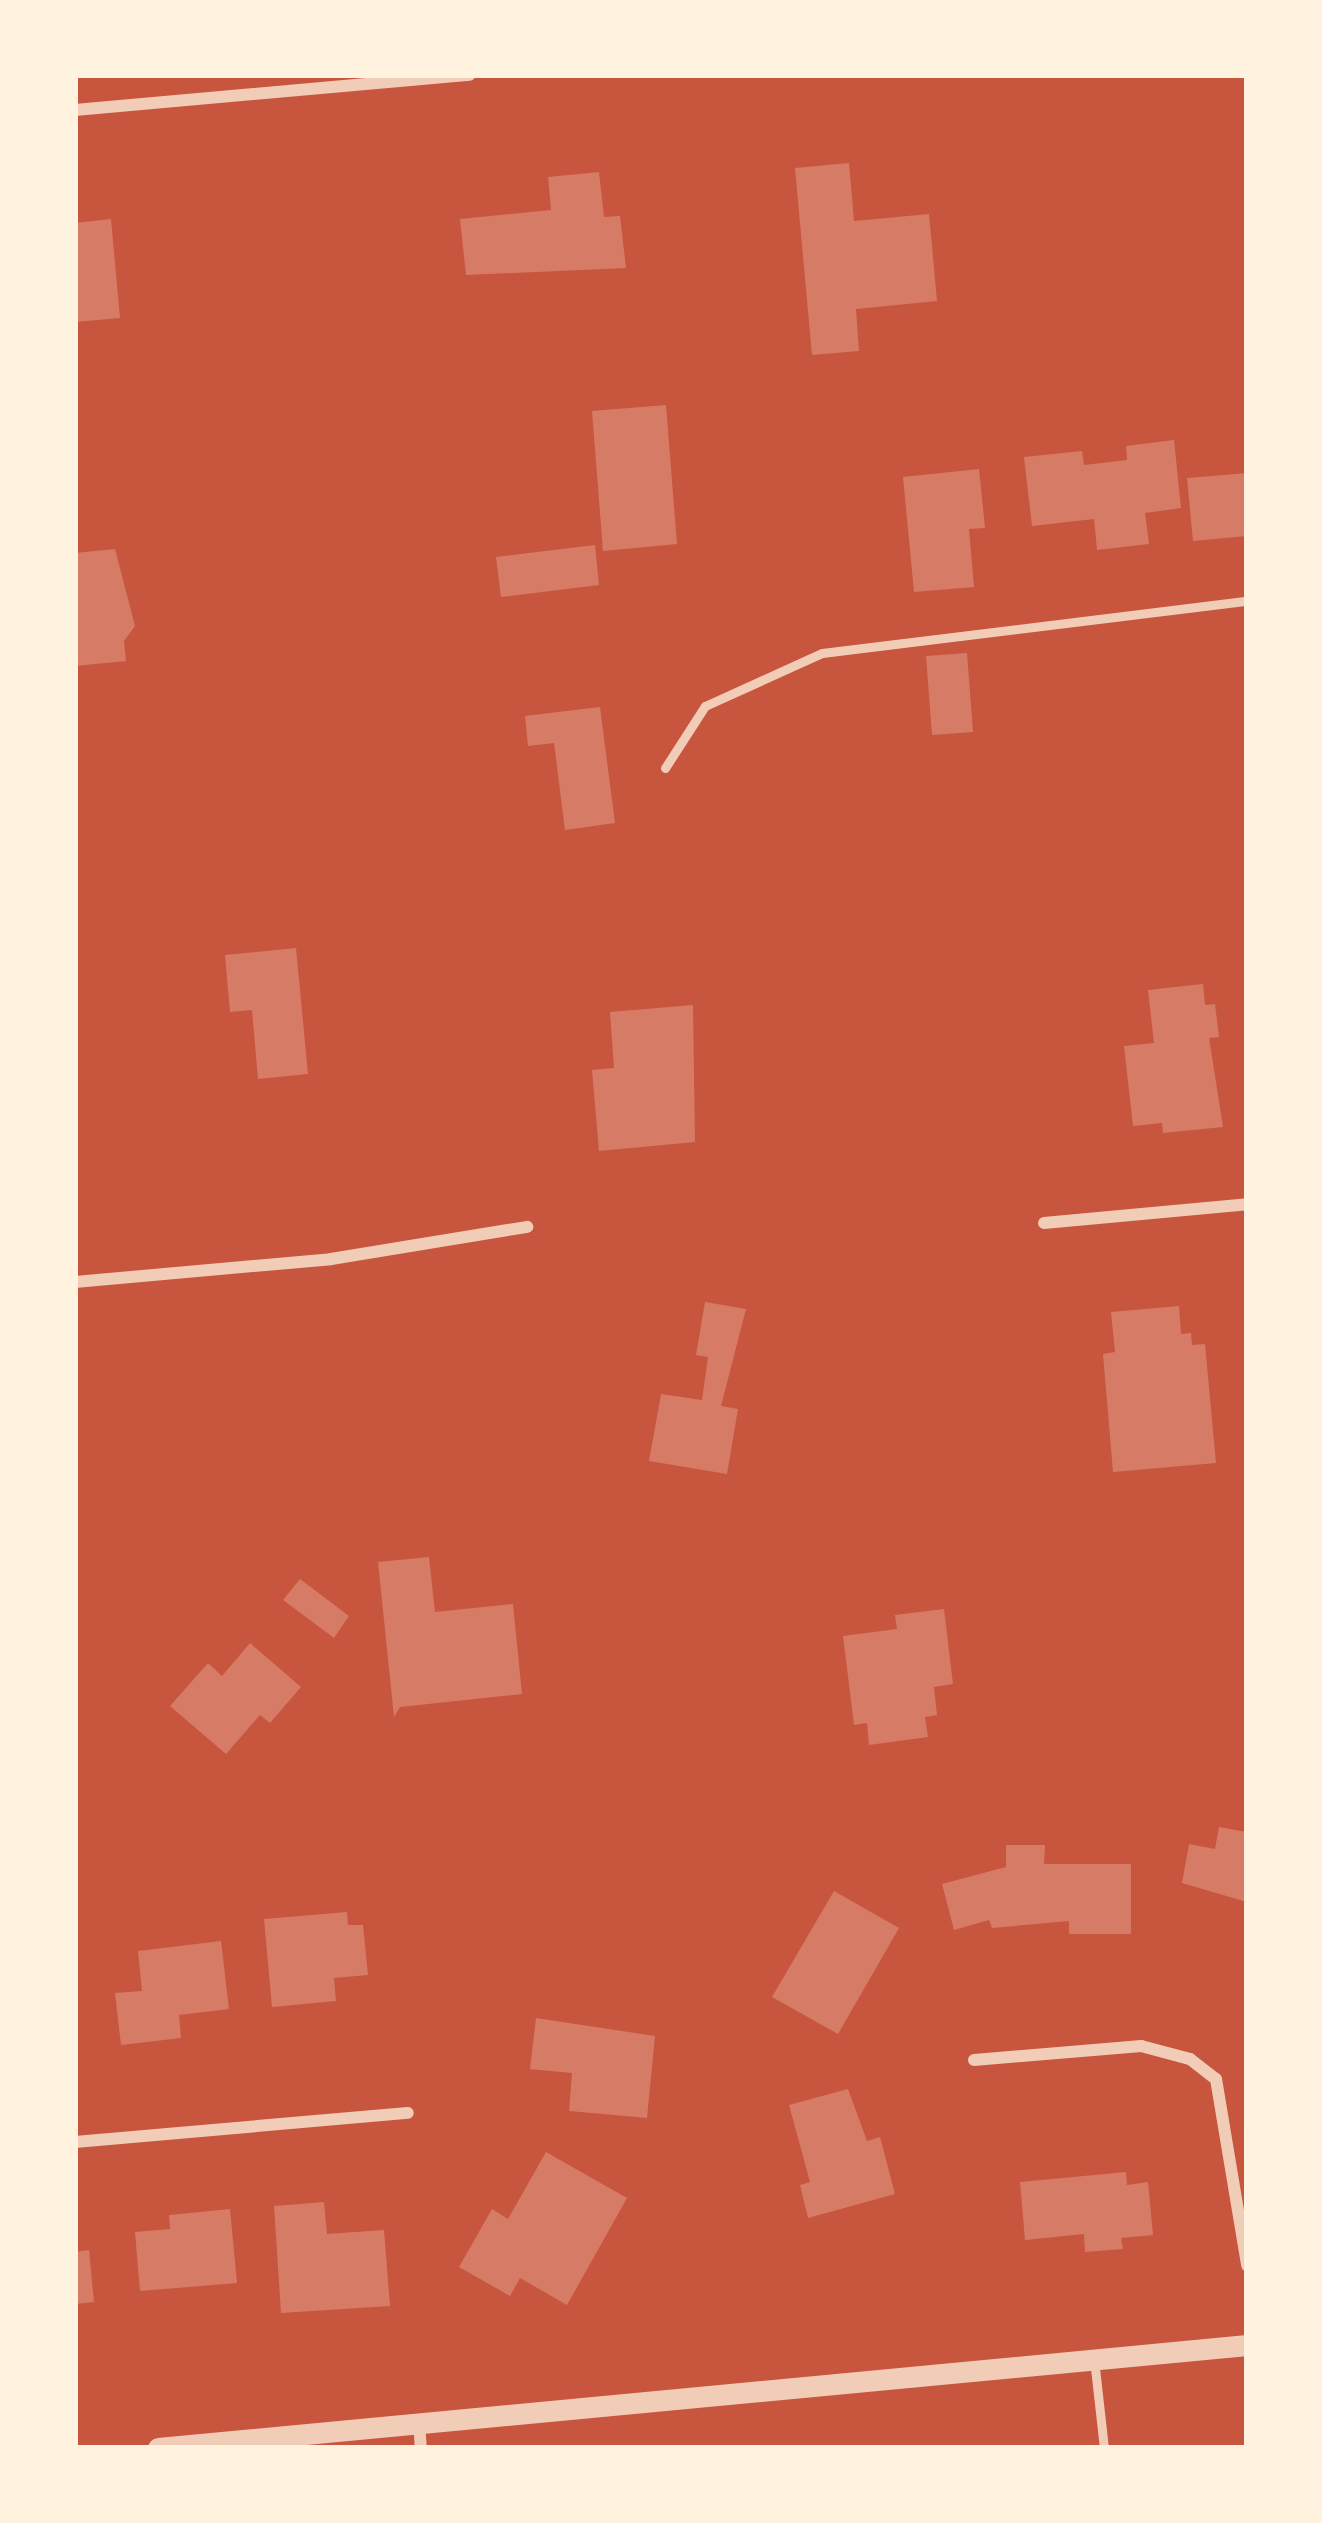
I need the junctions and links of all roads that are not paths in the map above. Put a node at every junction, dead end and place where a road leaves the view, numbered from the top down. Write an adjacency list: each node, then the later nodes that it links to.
1 (469, 75): 2 (street)
2 (75, 110)
3 (1247, 601): 4 (lane)
4 (665, 768)
5 (1247, 1204): 6 (street)
6 (1044, 1223)
7 (527, 1227): 8 (street)
8 (75, 1282)
9 (974, 2060): 12 (street)
10 (408, 2113): 11 (street)
11 (75, 2142)
12 (1247, 2265)
13 (1247, 2345): 14 (street)
14 (1094, 2359): 15 (street); 18 (lane)
15 (419, 2422): 16 (street); 17 (street)
16 (158, 2448)
17 (421, 2448)
18 (1104, 2448)

